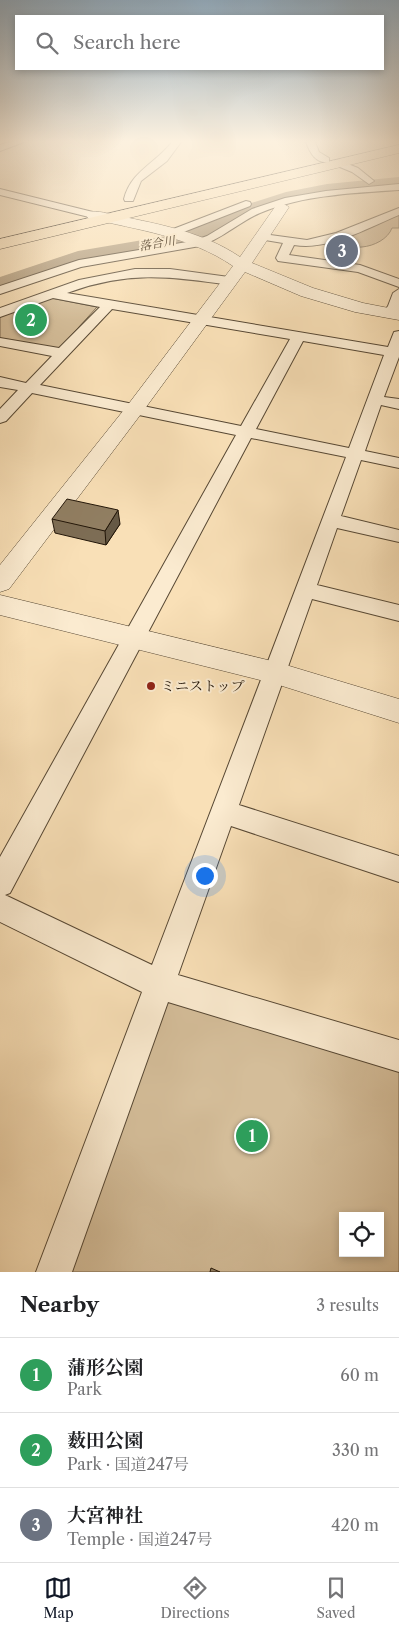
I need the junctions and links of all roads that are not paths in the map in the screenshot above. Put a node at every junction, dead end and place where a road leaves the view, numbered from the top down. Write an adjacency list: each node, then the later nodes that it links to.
1 (38, 201): 8 (street)
2 (155, 201): 8 (highway)
3 (179, 201): 9 (highway)
4 (255, 201): 10 (street)
5 (294, 201): 14 (street)
6 (391, 203): 13 (street)
7 (282, 207): 12 (street)
8 (93, 215): 9 (street); 11 (highway)
9 (110, 219): 10 (street); 15 (highway)
10 (172, 233): 14 (street)
11 (0, 236)
12 (263, 237): 13 (street); 16 (street)
13 (290, 241): 18 (street)
14 (196, 242): 16 (street); 19 (street)
15 (0, 244)
16 (241, 264): 17 (street); 24 (street)
17 (229, 281): 21 (street); 25 (street)
18 (399, 283)
19 (0, 290)
20 (399, 293): 24 (street)
21 (54, 294): 22 (street); 23 (street)
22 (109, 305): 25 (street); 29 (street)
23 (0, 313)
24 (394, 314)
25 (202, 319): 27 (street); 35 (street)
26 (399, 335): 30 (street)
27 (298, 337): 30 (street); 37 (street)
28 (0, 342): 29 (street)
29 (61, 353): 32 (street)
30 (396, 353): 33 (street)
31 (0, 382): 32 (street)
32 (28, 388): 35 (street); 36 (street)
33 (376, 400): 34 (street); 38 (street)
34 (399, 404)
35 (134, 410): 37 (street); 42 (street)
36 (0, 418)
37 (246, 433): 38 (street); 46 (street)
38 (356, 455): 39 (street); 40 (street)
39 (399, 463)
40 (331, 520): 41 (street); 43 (street)
41 (399, 536)
42 (0, 583)
43 (307, 590): 45 (street); 47 (street)
44 (0, 605): 46 (street)
45 (399, 613)
46 (133, 638): 47 (street); 51 (street)
47 (276, 673): 48 (street); 49 (street)
48 (399, 711)
49 (224, 812): 50 (street); 53 (street)
50 (399, 869)
51 (0, 884)
52 (0, 907): 53 (street)
53 (161, 985): 54 (street); 55 (street)
54 (399, 1056)
55 (54, 1272)

